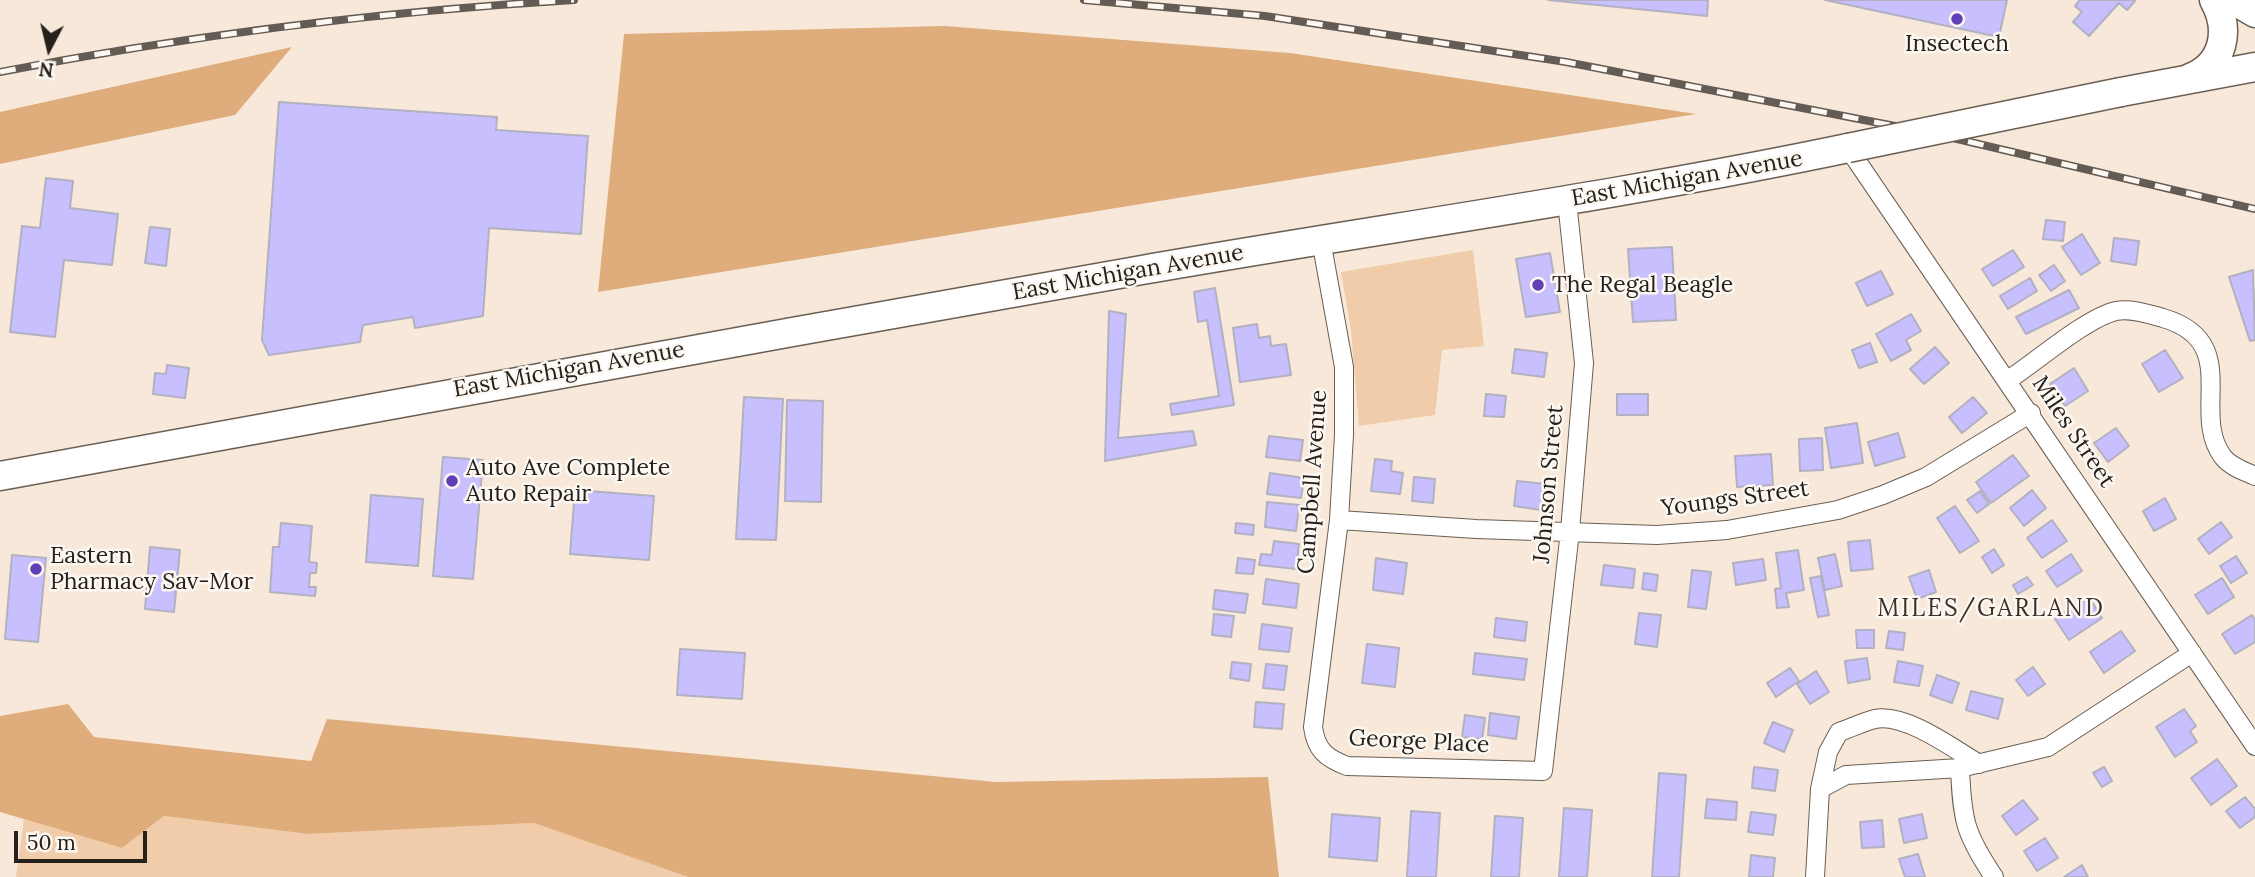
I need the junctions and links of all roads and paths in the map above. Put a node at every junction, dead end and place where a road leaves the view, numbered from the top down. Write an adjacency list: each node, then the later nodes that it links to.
1 (2214, 0): 5 (main road)
2 (2233, 0): 3 (main road)
3 (2255, 13)
4 (2255, 67): 5 (main road, East Michigan Avenue)
5 (2188, 79): 6 (main road, East Michigan Avenue, bridge)
6 (1848, 148): 7 (main road, East Michigan Avenue); 9 (street, Miles Street)
7 (1567, 201): 8 (main road, East Michigan Avenue); 14 (street, Johnson Street)
8 (1321, 240): 11 (main road, East Michigan Avenue); 13 (street, Campbell Avenue)
9 (2008, 380): 10 (street, Miles Street); 12 (street)
10 (2031, 413): 14 (street, Youngs Street); 15 (street, Miles Street)
11 (0, 476)
12 (2255, 476)
13 (1339, 520): 14 (street, Youngs Street); 16 (street, Campbell Avenue)
14 (1570, 531): 20 (street, Johnson Street)
15 (2192, 653): 17 (street, Miles Street); 18 (street)
16 (1313, 727): 20 (street, George Place)
17 (2255, 746)
18 (1979, 764): 19 (street); 21 (street)
19 (1960, 768): 21 (street); 23 (street)
20 (1543, 771)
21 (1821, 789): 22 (street)
22 (1815, 877)
23 (1994, 877)

